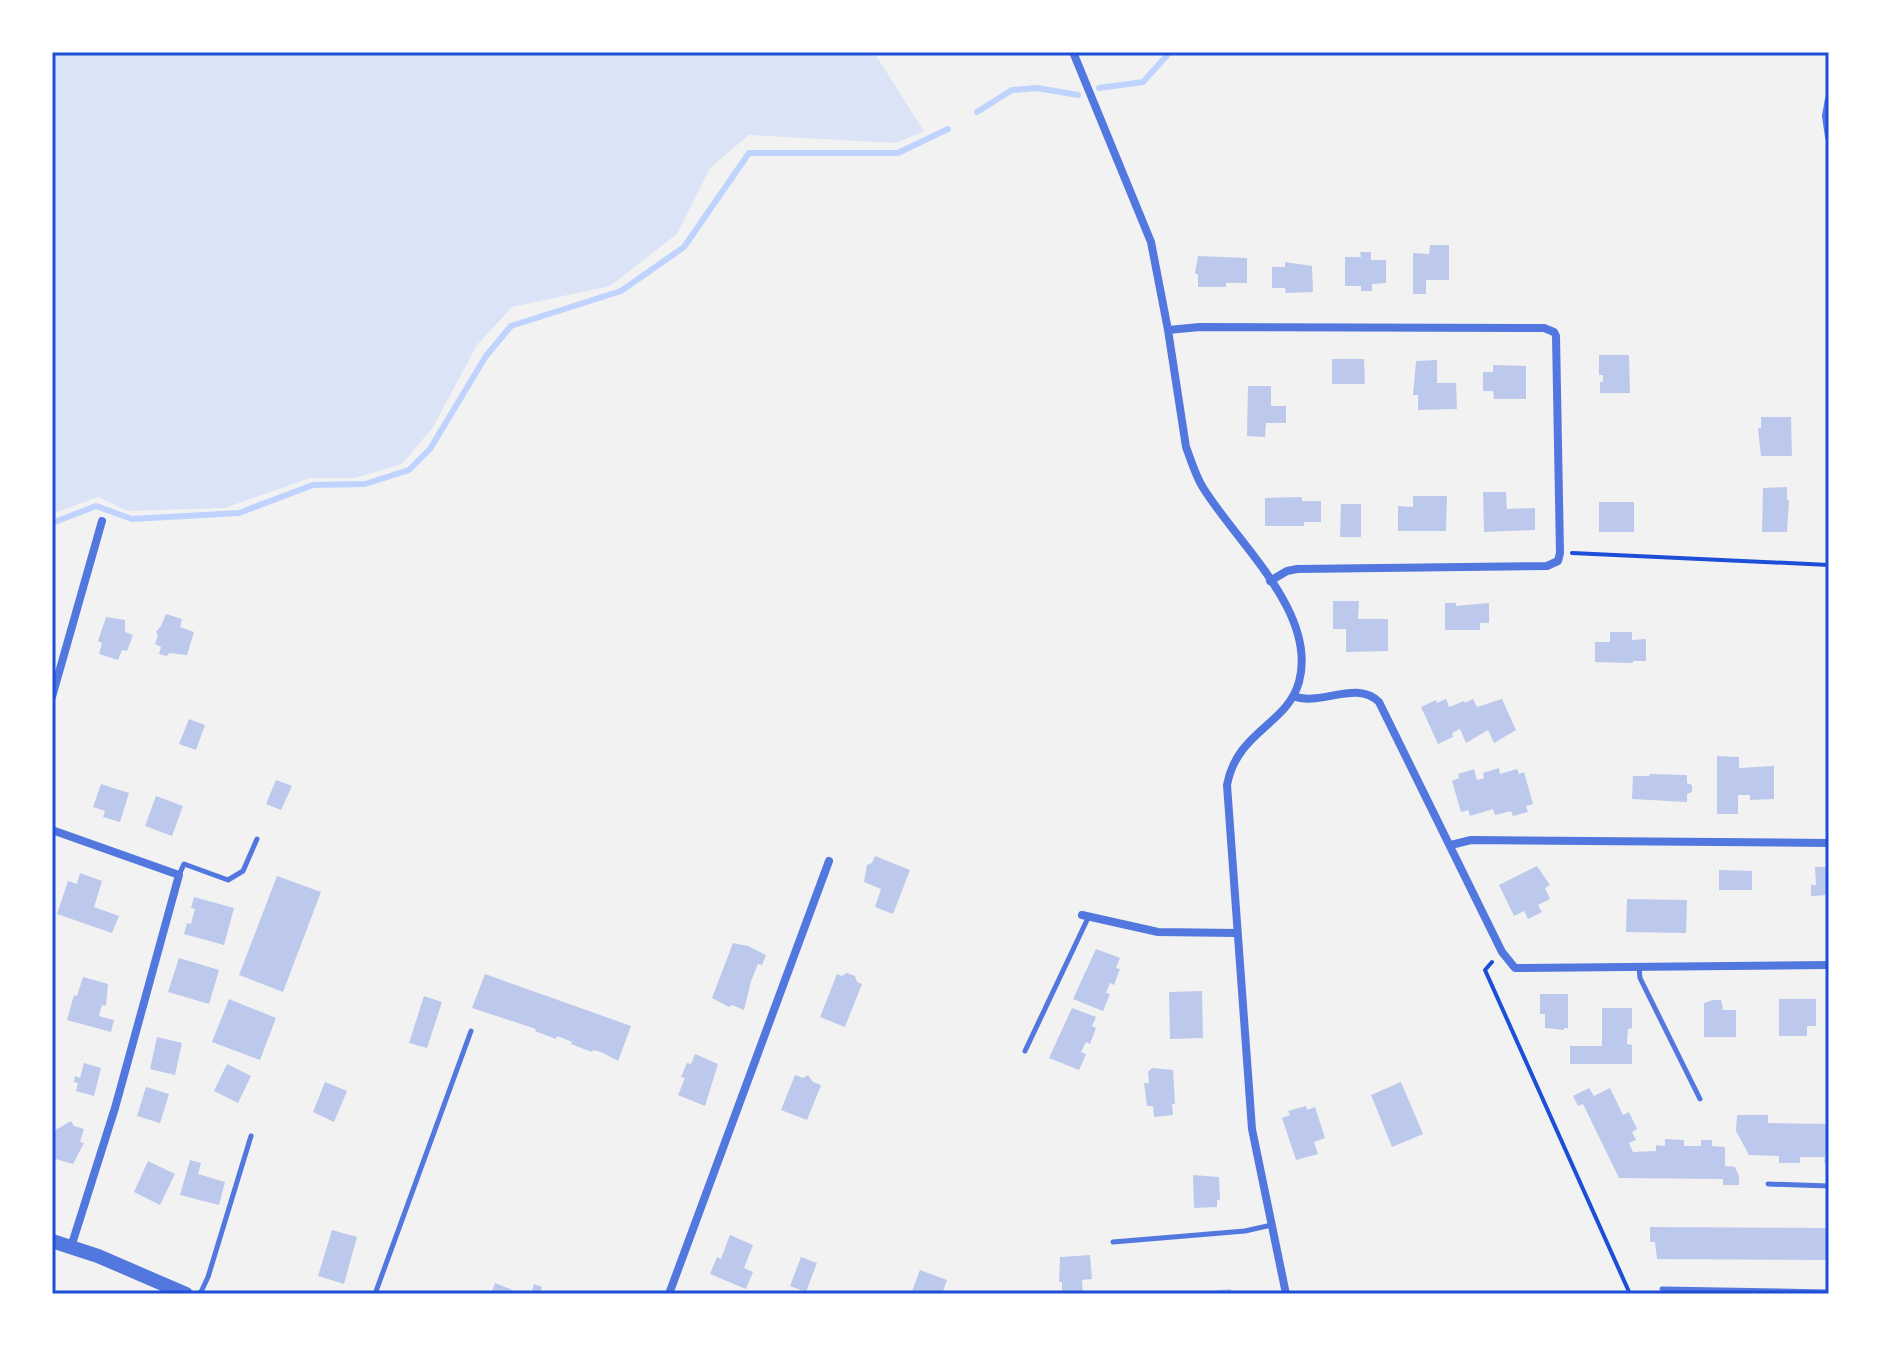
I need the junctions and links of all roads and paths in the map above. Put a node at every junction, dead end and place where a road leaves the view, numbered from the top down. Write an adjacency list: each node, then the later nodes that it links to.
1 (1073, 52): 4 (street)
2 (1829, 99): 3 (street)
3 (1829, 137)
4 (1168, 330): 6 (street); 8 (street)
5 (102, 521): 10 (street)
6 (1560, 553): 7 (path); 8 (street)
7 (1829, 565)
8 (1270, 581): 9 (street)
9 (1293, 696): 14 (street); 18 (street)
10 (52, 697)
11 (52, 830): 16 (street)
12 (257, 839): 16 (lane)
13 (1829, 843): 14 (street)
14 (1451, 845): 19 (street)
15 (829, 861): 37 (street)
16 (179, 875): 31 (street)
17 (1085, 917): 18 (street); 23 (lane)
18 (1237, 933): 28 (street)
19 (1502, 952): 21 (street); 39 (path)
20 (1829, 965): 21 (street)
21 (1639, 968): 24 (lane)
22 (471, 1031): 36 (lane)
23 (1025, 1051)
24 (1700, 1099)
25 (251, 1136): 35 (lane)
26 (1768, 1184): 27 (lane)
27 (1829, 1186)
28 (1272, 1225): 30 (lane); 38 (street)
29 (52, 1241): 31 (street)
30 (1113, 1242)
31 (71, 1247): 34 (street)
32 (1662, 1289): 33 (lane)
33 (1829, 1292)
34 (186, 1294)
35 (200, 1294)
36 (375, 1294)
37 (669, 1294)
38 (1286, 1294)
39 (1630, 1294)

